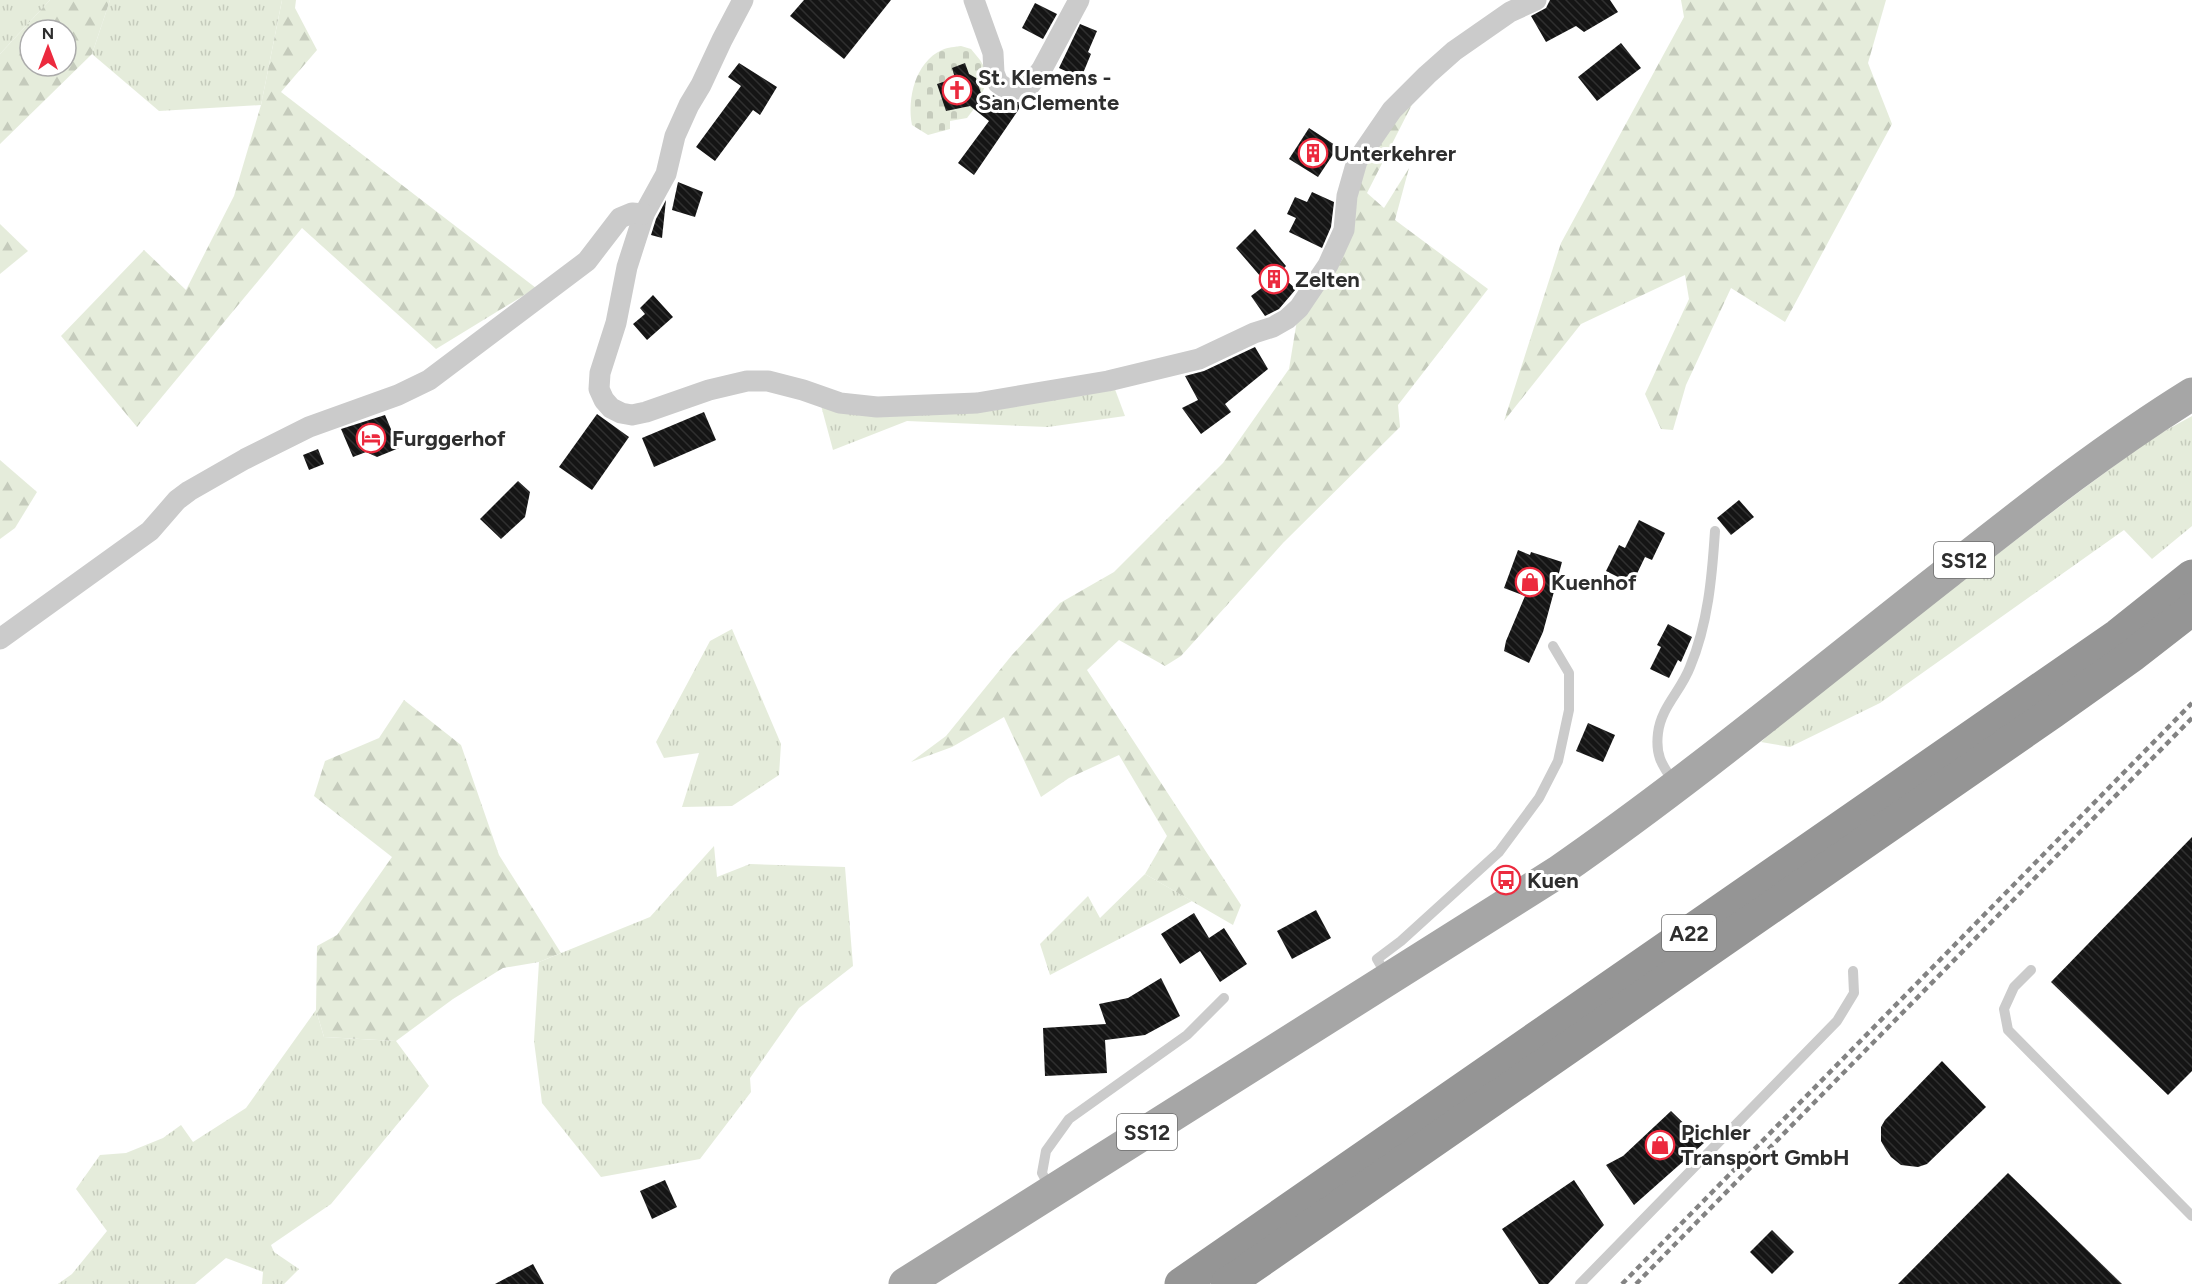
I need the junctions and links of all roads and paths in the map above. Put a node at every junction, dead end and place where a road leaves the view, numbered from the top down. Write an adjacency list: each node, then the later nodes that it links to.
1 (744, 0): 5 (street)
2 (974, 0): 3 (street)
3 (1079, 0)
4 (1536, 0): 5 (street)
5 (644, 214): 10 (street)
6 (2192, 394): 12 (main road, SS12)
7 (1715, 531): 12 (lane)
8 (2192, 576): 20 (highway, A22)
9 (2192, 609): 21 (highway, A22)
10 (0, 639)
11 (1553, 646): 15 (lane)
12 (1676, 785): 15 (main road, SS12)
13 (2031, 970): 18 (lane)
14 (1853, 971): 22 (lane)
15 (1389, 979): 17 (main road, SS12)
16 (1224, 998): 17 (lane)
17 (1052, 1191): 19 (main road, SS12)
18 (2192, 1216)
19 (905, 1284)
20 (1181, 1284)
21 (1227, 1284)
22 (1580, 1284)

